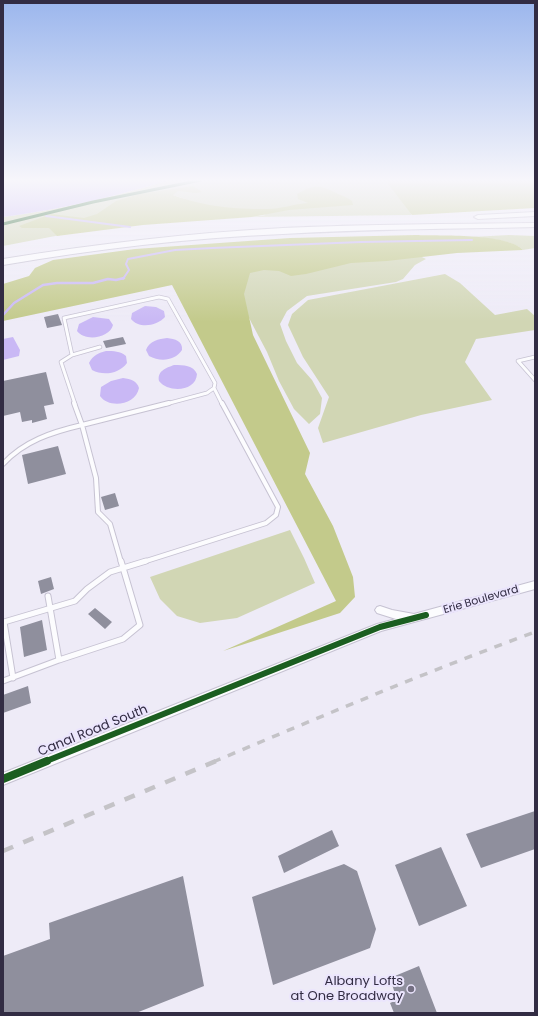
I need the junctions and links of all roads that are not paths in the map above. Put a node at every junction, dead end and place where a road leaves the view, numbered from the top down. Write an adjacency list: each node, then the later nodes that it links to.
1 (228, 227): 5 (highway)
2 (434, 227): 4 (highway)
3 (535, 230): 4 (highway)
4 (252, 233): 6 (highway)
5 (3, 254)
6 (3, 262)
7 (100, 347): 8 (lane)
8 (72, 354): 11 (lane); 12 (lane)
9 (535, 357): 10 (lane)
10 (535, 380)
11 (214, 388): 12 (lane); 14 (lane)
12 (82, 426): 13 (lane); 14 (lane)
13 (3, 464)
14 (122, 569): 17 (lane); 20 (lane)
15 (535, 585): 19 (street, Erie Boulevard)
16 (48, 596): 17 (lane)
17 (50, 607): 20 (lane); 21 (lane)
18 (380, 610): 19 (street, Erie Boulevard)
19 (426, 615): 23 (street, Canal Road South)
20 (60, 660): 21 (lane)
21 (13, 678): 22 (lane)
22 (3, 681)
23 (3, 779)

